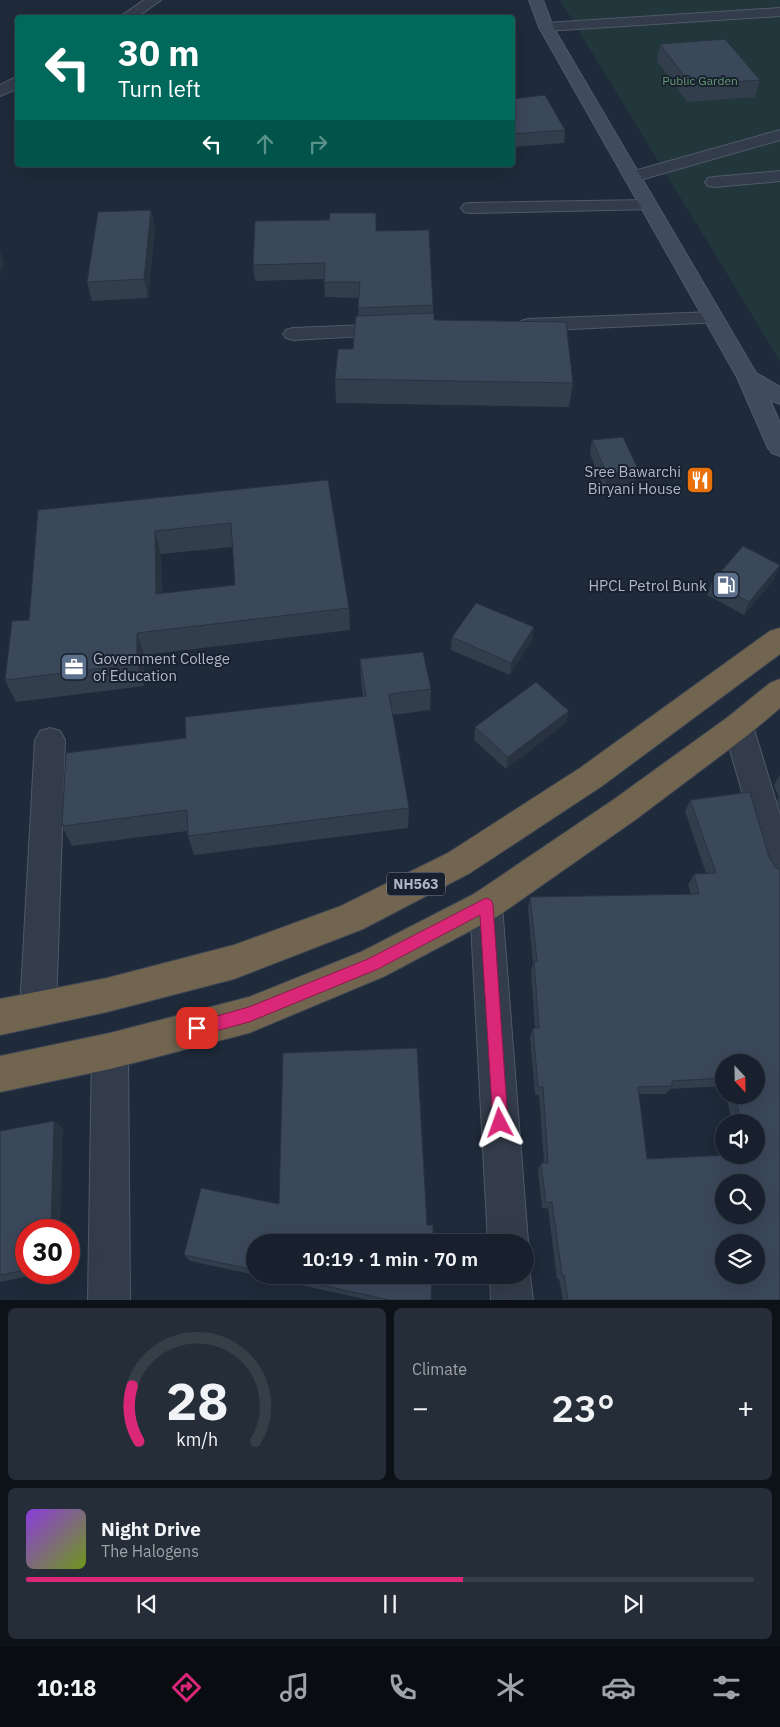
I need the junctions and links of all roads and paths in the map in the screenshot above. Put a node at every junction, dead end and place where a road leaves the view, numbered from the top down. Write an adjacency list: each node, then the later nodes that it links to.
1 (154, 0): 4 (street)
2 (536, 0): 5 (street)
3 (780, 12): 5 (street)
4 (130, 15)
5 (546, 27): 10 (street)
6 (15, 83): 7 (street)
7 (0, 91)
8 (780, 135): 10 (street)
9 (780, 176): 11 (street)
10 (632, 177): 12 (street)
11 (714, 182)
12 (648, 205): 13 (street); 14 (street)
13 (470, 208)
14 (714, 318): 15 (street); 18 (street)
15 (509, 326)
16 (411, 330): 17 (street)
17 (294, 334)
18 (748, 377): 19 (street); 20 (street)
19 (780, 397)
20 (780, 448)
21 (780, 639): 27 (highway, NH563)
22 (780, 691): 23 (highway)
23 (738, 726): 25 (street); 26 (highway)
24 (50, 740): 27 (street)
25 (780, 867)
26 (486, 905): 29 (highway); 31 (street)
27 (38, 1009): 28 (highway, NH563)
28 (0, 1017)
29 (110, 1051): 30 (highway); 33 (street)
30 (0, 1074)
31 (507, 1234)
32 (511, 1284): 34 (street)
33 (109, 1300)
34 (512, 1300)

